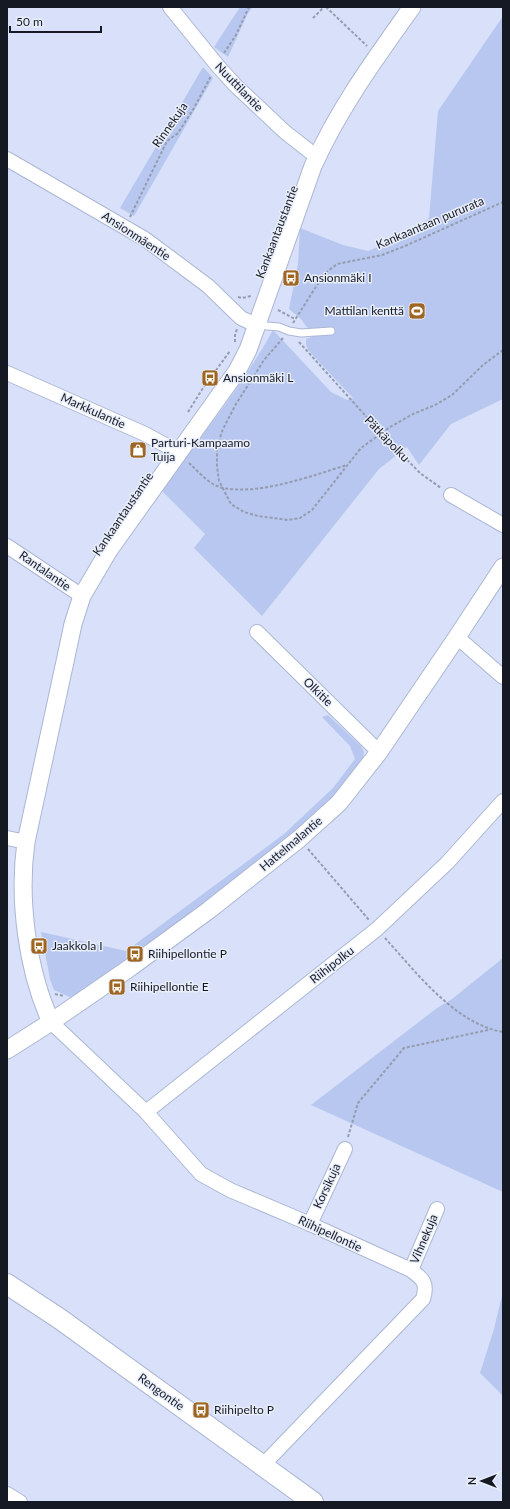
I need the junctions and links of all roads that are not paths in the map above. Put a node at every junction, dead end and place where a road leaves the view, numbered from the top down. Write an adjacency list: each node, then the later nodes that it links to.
1 (170, 7): 3 (street, Nuuttilantie)
2 (412, 7): 3 (street, Kankaantaustantie)
3 (317, 157): 5 (street, Kankaantaustantie)
4 (7, 159): 5 (street, Ansionmäentie)
5 (256, 325): 6 (lane); 8 (street, Kankaantaustantie)
6 (332, 331)
7 (7, 373): 8 (street, Markkulantie)
8 (178, 452): 13 (street, Kankaantaustantie)
9 (451, 495): 10 (street)
10 (503, 525)
11 (7, 546): 13 (street, Rantalantie)
12 (503, 567): 15 (street, Hattelmalantie)
13 (82, 596): 20 (street, Kankaantaustantie)
14 (257, 632): 17 (street, Olkitie)
15 (457, 637): 16 (street); 17 (street, Hattelmalantie)
16 (503, 677)
17 (379, 752): 21 (street, Hattelmalantie)
18 (503, 801): 23 (street, Riihipolku)
19 (7, 838): 20 (street)
20 (26, 842): 21 (street, Kankaantaustantie)
21 (51, 1022): 22 (street, Hattelmalantie); 23 (street, Riihipellontie)
22 (7, 1050)
23 (146, 1112): 26 (street, Riihipellontie)
24 (345, 1149): 26 (street, Korsikuja)
25 (437, 1209): 27 (street, Vihnekuja)
26 (310, 1224): 27 (street, Riihipellontie)
27 (411, 1270): 29 (street, Riihipellontie)
28 (7, 1284): 29 (main road, Rengontie)
29 (262, 1466): 32 (main road, Rengontie)
30 (7, 1494): 31 (street)
31 (20, 1502)
32 (312, 1502)

